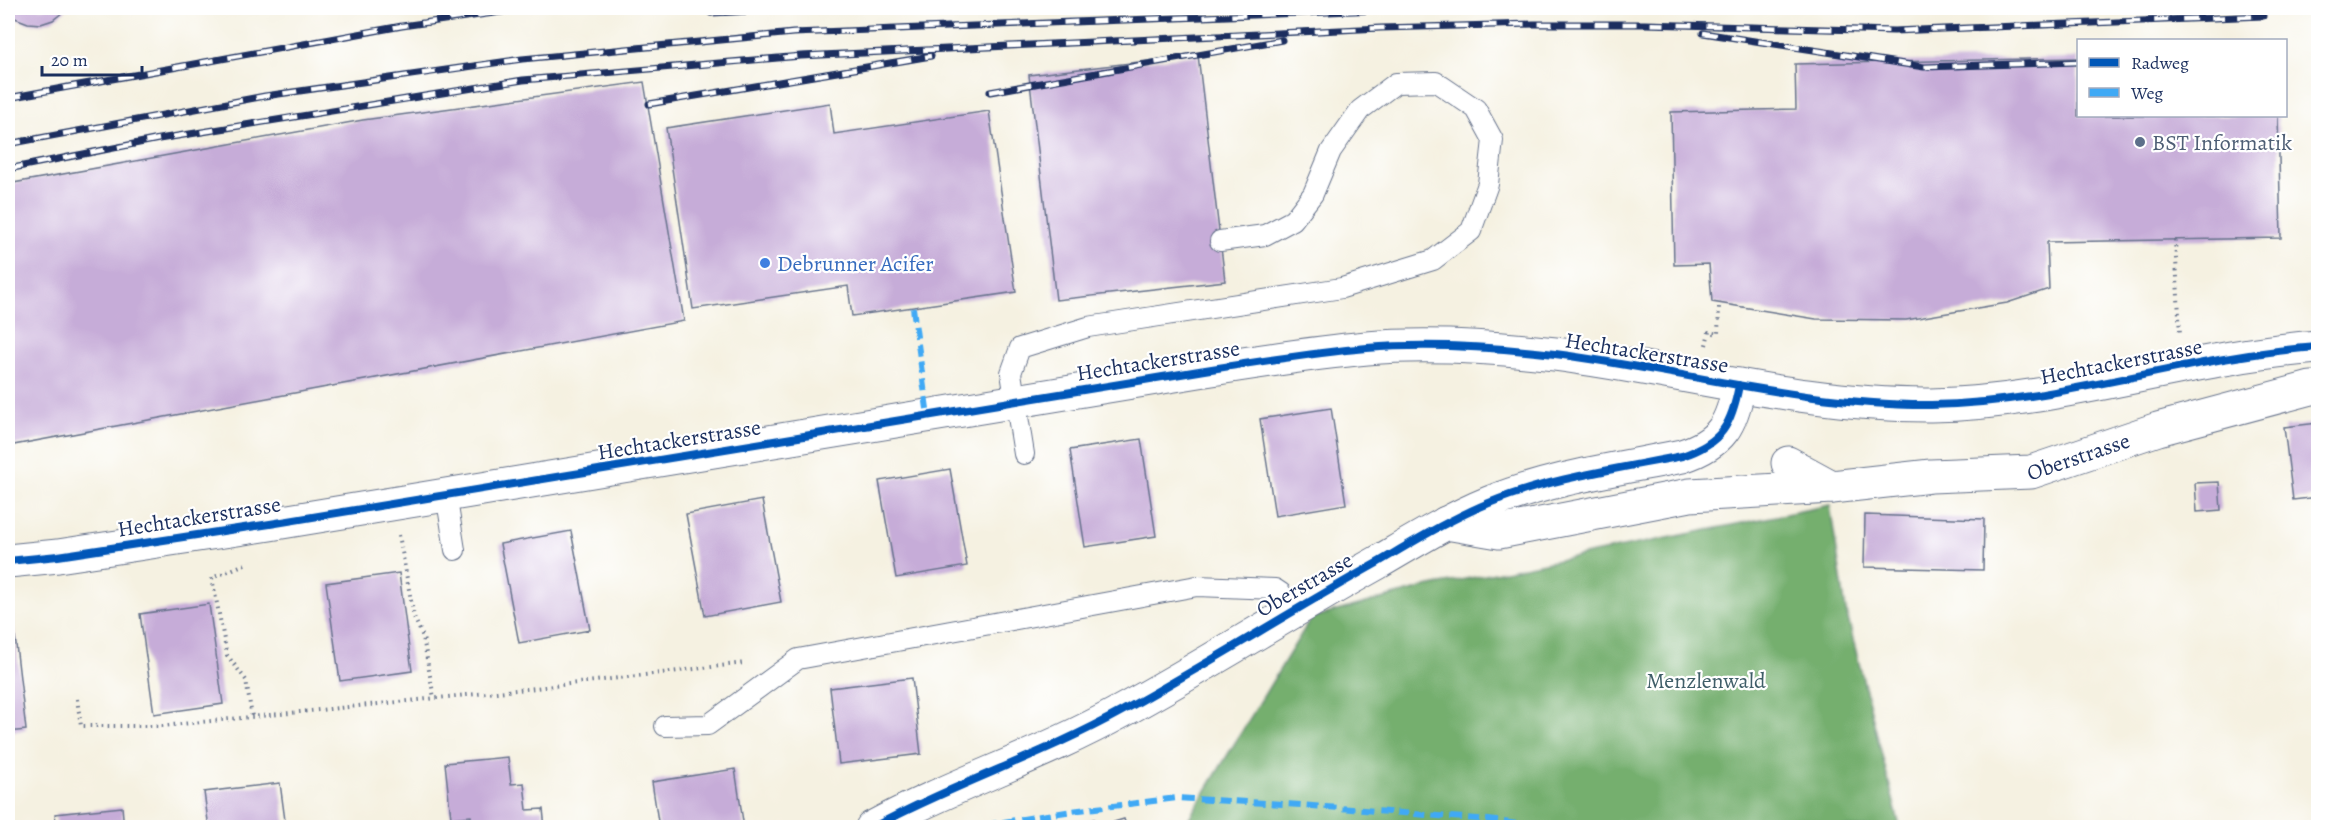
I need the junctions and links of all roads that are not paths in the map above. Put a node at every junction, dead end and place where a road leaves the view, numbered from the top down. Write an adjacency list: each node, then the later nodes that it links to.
1 (1220, 242): 5 (lane)
2 (2319, 347): 3 (street, Hechtackerstrasse)
3 (1739, 385): 5 (street, Hechtackerstrasse); 10 (street, Oberstrasse)
4 (2319, 388): 8 (street, Oberstrasse)
5 (1016, 401): 6 (lane); 9 (street, Hechtackerstrasse)
6 (1024, 454)
7 (1788, 463): 8 (street)
8 (1832, 487): 10 (street, Oberstrasse)
9 (446, 494): 11 (lane); 12 (street, Hechtackerstrasse)
10 (1446, 523): 13 (street, Oberstrasse)
11 (455, 550)
12 (8, 561)
13 (1292, 610): 14 (lane); 15 (street, Oberstrasse)
14 (665, 726)
15 (872, 828)

